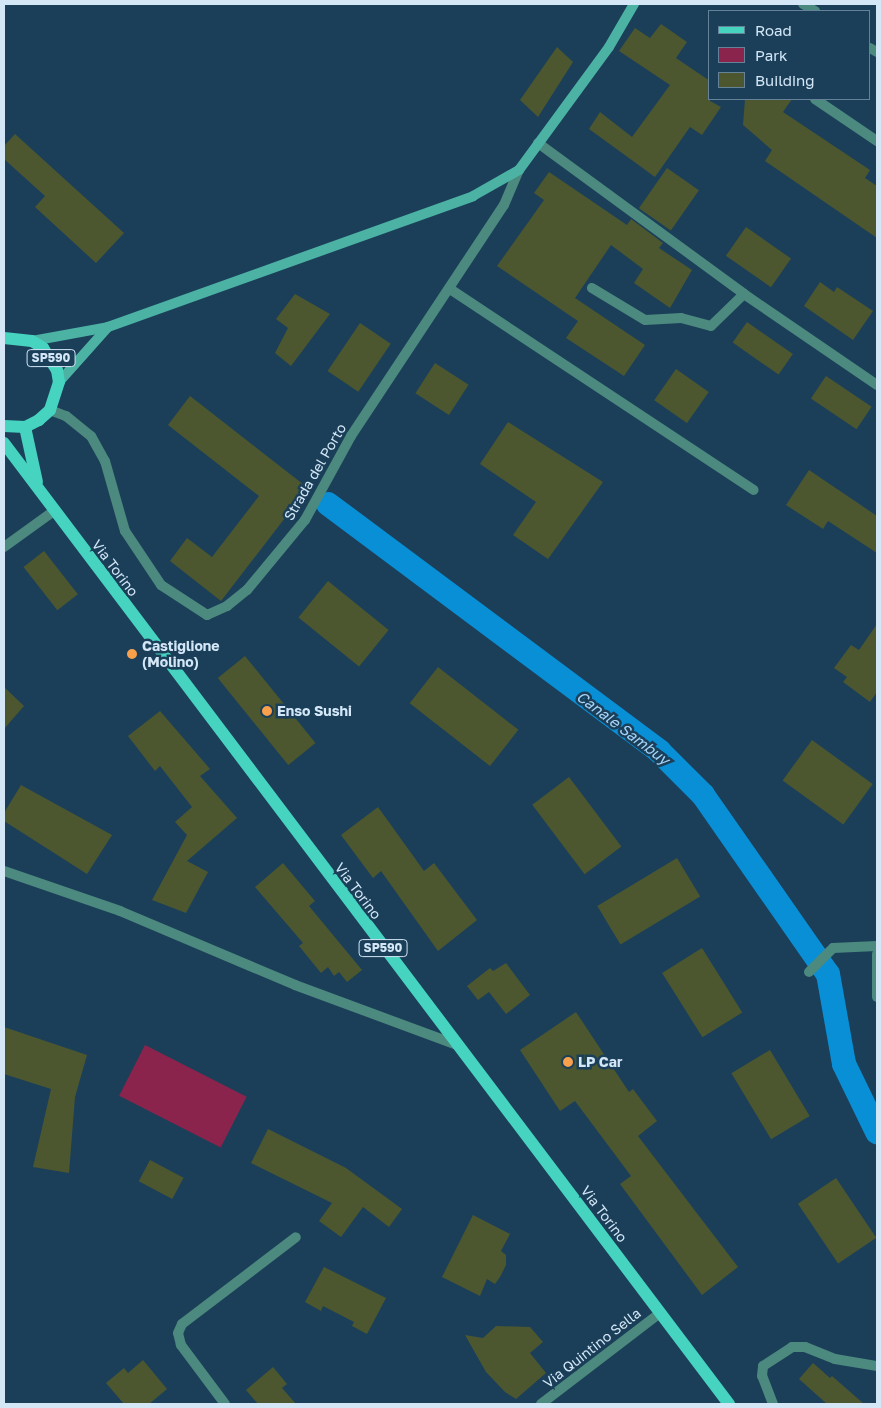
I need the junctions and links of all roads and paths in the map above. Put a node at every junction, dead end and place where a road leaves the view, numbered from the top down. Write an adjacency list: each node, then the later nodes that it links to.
1 (634, 4): 4 (main road)
2 (816, 100): 3 (street)
3 (877, 141)
4 (538, 143): 5 (main road); 8 (street)
5 (518, 170): 6 (street, Strada del Porto); 9 (main road)
6 (450, 288): 14 (street, Strada del Porto); 19 (street)
7 (592, 288): 8 (street)
8 (744, 294): 13 (street)
9 (108, 328): 11 (main road); 12 (main road)
10 (4, 338): 11 (main road, SP590)
11 (32, 341): 12 (main road, SP590)
12 (59, 382): 14 (main road, SP590)
13 (877, 385)
14 (50, 410): 16 (main road)
15 (4, 426): 16 (main road)
16 (25, 426): 18 (main road, SP590)
17 (4, 443): 18 (main road, SP590)
18 (39, 490): 20 (main road, Via Torino / SP590)
19 (754, 490)
20 (54, 511): 21 (street); 27 (main road, Via Torino / SP590)
21 (4, 547)
22 (4, 871): 27 (street)
23 (877, 946): 25 (street)
24 (877, 954): 26 (street)
25 (809, 972)
26 (877, 997)
27 (457, 1045): 29 (main road, Via Torino / SP590)
28 (296, 1237): 31 (street)
29 (660, 1313): 32 (street, Via Quintino Sella); 33 (main road, Via Torino / SP590)
30 (877, 1366): 34 (street)
31 (225, 1404)
32 (541, 1404)
33 (730, 1404)
34 (773, 1404)

